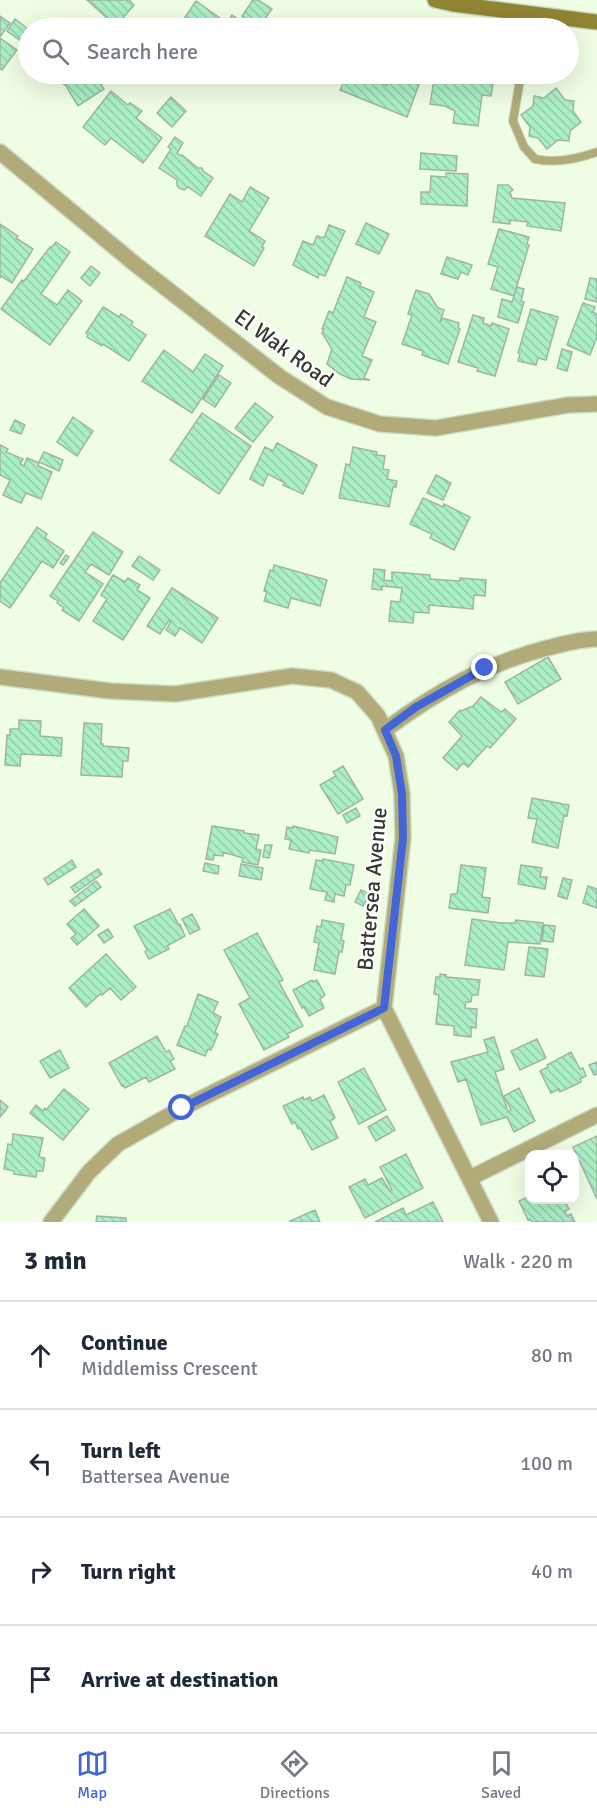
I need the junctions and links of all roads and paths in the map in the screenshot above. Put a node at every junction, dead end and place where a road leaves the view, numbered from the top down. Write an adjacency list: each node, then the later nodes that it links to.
1 (435, 0): 2 (main road)
2 (516, 18)
3 (579, 22): 4 (main road)
4 (597, 22)
5 (519, 84): 7 (lane)
6 (0, 152): 8 (street, El Wak Road)
7 (597, 152)
8 (597, 404)
9 (597, 639): 11 (street)
10 (0, 677): 11 (street, Battersea Avenue)
11 (385, 730): 12 (street, Battersea Avenue)
12 (384, 1008): 14 (street); 15 (street)
13 (597, 1115): 14 (street)
14 (470, 1178): 16 (street)
15 (51, 1222)
16 (491, 1222)

